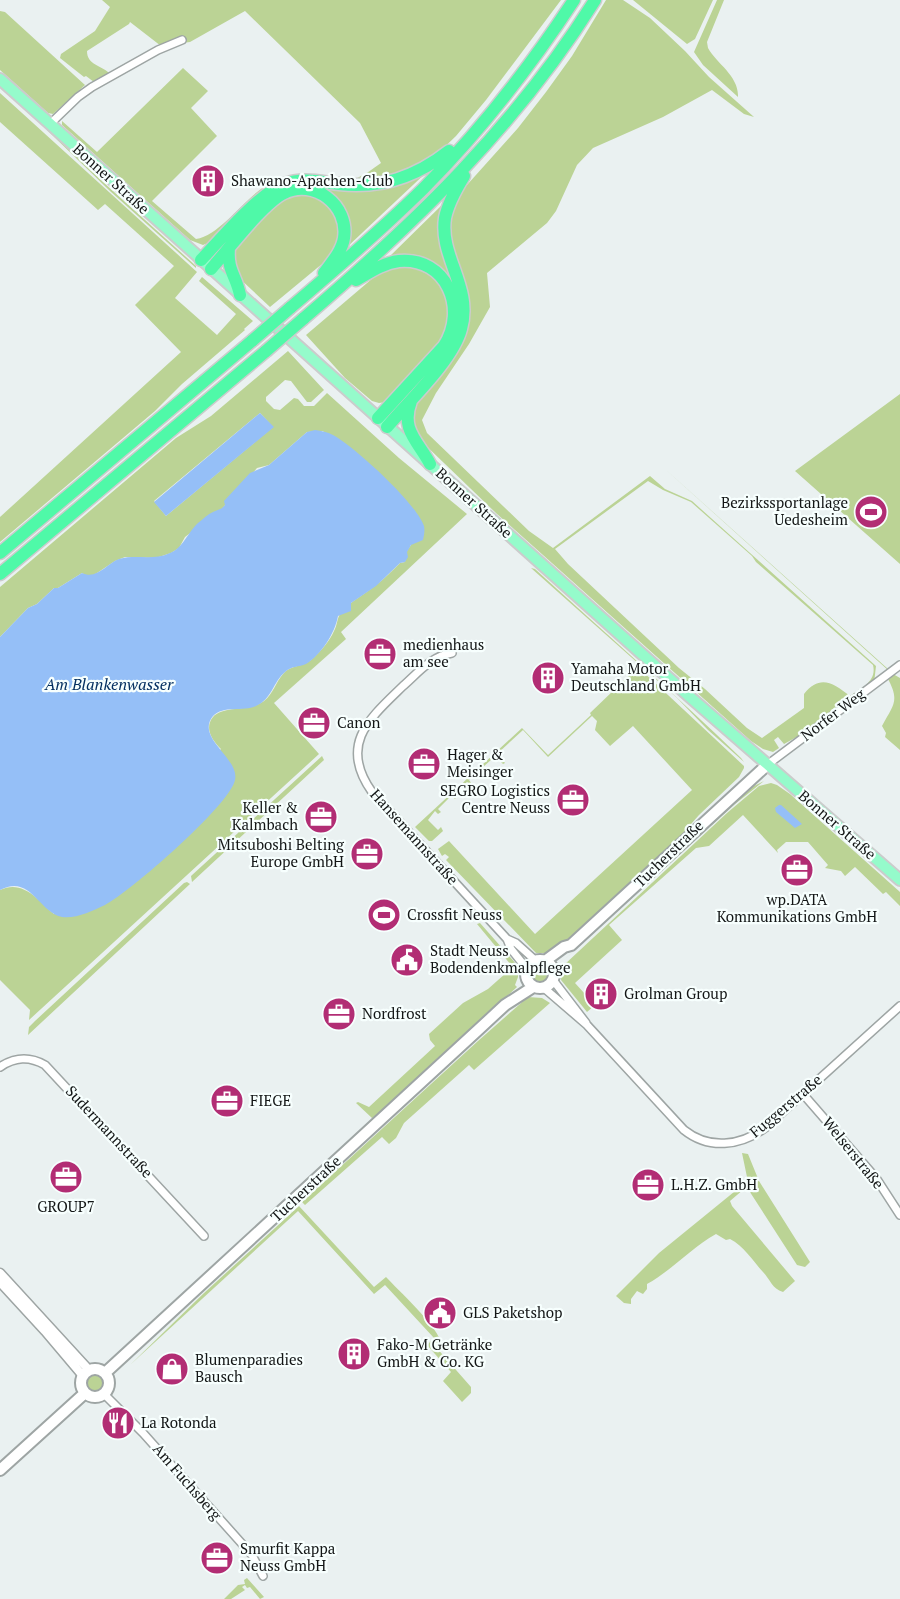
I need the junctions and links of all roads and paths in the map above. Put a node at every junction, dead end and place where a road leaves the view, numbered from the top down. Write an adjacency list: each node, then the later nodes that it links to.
1 (574, 0): 6 (highway)
2 (595, 0): 7 (highway)
3 (182, 40): 5 (street)
4 (0, 79): 5 (main road, Bonner Straße)
5 (50, 124): 9 (main road, Bonner Straße)
6 (481, 126): 9 (highway); 10 (highway)
7 (477, 154): 12 (highway); 13 (highway)
8 (229, 248): 9 (highway); 10 (highway); 11 (highway)
9 (206, 264): 11 (main road, Bonner Straße)
10 (313, 289): 16 (highway, bridge)
11 (240, 295): 14 (main road, Bonner Straße)
12 (332, 295): 14 (highway); 17 (highway, bridge)
13 (413, 397): 14 (highway); 15 (highway)
14 (383, 422): 15 (main road, Bonner Straße)
15 (430, 464): 20 (main road, Bonner Straße)
16 (0, 553)
17 (0, 574)
18 (452, 653): 22 (street, Hansemannstraße)
19 (900, 665): 20 (street, Norfer Weg)
20 (768, 765): 21 (main road, Bonner Straße); 23 (main road, Tucherstraße)
21 (900, 880)
22 (507, 939): 23 (street, Hansemannstraße); 23 (street, Hansemannstraße)
23 (540, 974): 25 (street, Fuggerstraße); 25 (street, Fuggerstraße); 33 (main road, Tucherstraße)
24 (900, 1006): 27 (street, Fuggerstraße)
25 (587, 1025): 27 (street, Fuggerstraße)
26 (0, 1067): 29 (street, Sudermannstraße)
27 (803, 1094): 28 (street, Welserstraße)
28 (900, 1215)
29 (204, 1236)
30 (0, 1273): 32 (street)
31 (0, 1282): 32 (street)
32 (86, 1373): 33 (main road); 34 (main road)
33 (105, 1373): 35 (main road)
34 (85, 1393): 35 (main road); 36 (main road)
35 (104, 1394): 37 (street, Am Fuchsberg)
36 (0, 1470)
37 (263, 1576)

